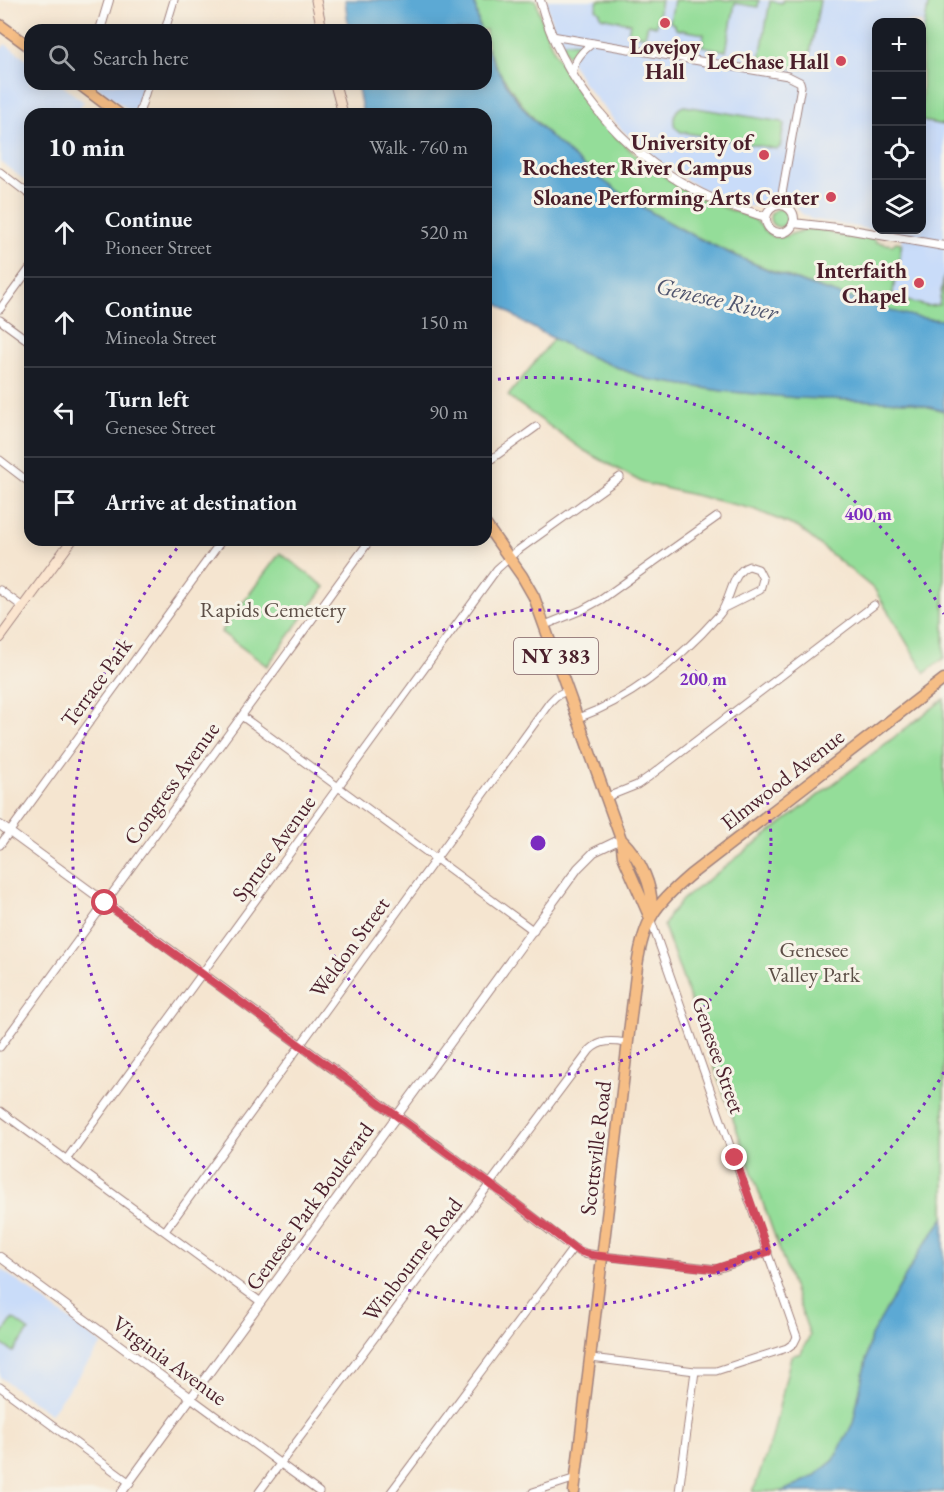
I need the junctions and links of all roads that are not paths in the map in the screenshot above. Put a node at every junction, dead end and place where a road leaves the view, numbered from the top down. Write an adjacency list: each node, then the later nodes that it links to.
1 (109, 0): 5 (street)
2 (174, 0): 6 (street)
3 (316, 0): 7 (main road)
4 (540, 0): 9 (street)
5 (102, 24)
6 (167, 24)
7 (321, 24)
8 (1, 29): 10 (main road)
9 (552, 36): 11 (street); 12 (street)
10 (24, 43)
11 (594, 43): 12 (street); 21 (street)
12 (572, 74): 22 (street)
13 (88, 90): 16 (main road)
14 (146, 90): 17 (street)
15 (337, 90): 18 (main road)
16 (110, 108)
17 (141, 108)
18 (341, 108)
19 (0, 172): 20 (street)
20 (24, 190)
21 (780, 205): 22 (street); 23 (street)
22 (766, 217): 23 (street)
23 (793, 223): 24 (street)
24 (944, 246)
25 (24, 276): 26 (street)
26 (0, 309)
27 (0, 320): 28 (street)
28 (24, 338)
29 (536, 427): 30 (street)
30 (492, 459)
31 (0, 460): 33 (street)
32 (620, 477): 39 (street, Spruce Avenue)
33 (24, 478)
34 (717, 517): 44 (street)
35 (492, 533): 39 (main road, Genesee Street / NY 383)
36 (68, 546): 42 (main road)
37 (218, 546): 53 (street, Terrace Park)
38 (366, 546): 48 (street, Congress Avenue)
39 (509, 557): 44 (main road, Genesee Street / NY 383); 50 (street, Spruce Avenue)
40 (0, 590): 42 (street)
41 (874, 604): 51 (street)
42 (23, 607): 45 (main road)
43 (726, 607): 43 (street); 49 (street)
44 (545, 625): 47 (main road, Genesee Street / NY 383)
45 (0, 638)
46 (944, 679): 58 (main road, Elmwood Avenue)
47 (568, 690): 49 (main road, Genesee Street / NY 383); 56 (street, Weldon Street)
48 (243, 717): 50 (street); 57 (street, Congress Avenue)
49 (578, 718): 51 (main road, Genesee Street / NY 383)
50 (339, 788): 56 (street); 60 (street, Spruce Avenue)
51 (607, 797): 54 (main road, Genesee Street / NY 383)
52 (0, 825): 53 (street)
53 (10, 832): 55 (street, Terrace Park); 57 (street)
54 (621, 839): 58 (main road, Genesee Street / NY 383); 59 (street, Genesee Park Boulevard)
55 (0, 845)
56 (436, 859): 59 (street); 62 (street, Weldon Street)
57 (105, 903): 60 (street); 63 (street, Congress Avenue)
58 (650, 918): 61 (main road, Scottsville Road); 70 (street, Genesee Street)
59 (534, 931): 65 (street, Genesee Park Boulevard)
60 (202, 975): 62 (street); 66 (street, Spruce Avenue)
61 (627, 1043): 67 (street, Winbourne Road); 71 (main road, Scottsville Road)
62 (300, 1045): 65 (street); 68 (street, Weldon Street)
63 (0, 1047)
64 (0, 1112): 66 (street)
65 (397, 1117): 67 (street); 73 (street, Genesee Park Boulevard)
66 (66, 1160): 68 (street)
67 (490, 1184): 69 (street); 78 (street, Winbourne Road)
68 (165, 1231): 73 (street)
69 (573, 1248): 71 (street); 84 (street)
70 (768, 1252): 71 (street); 75 (street, Genesee Street)
71 (602, 1256): 74 (main road, Scottsville Road)
72 (0, 1257): 77 (street, Virginia Avenue)
73 (261, 1302): 77 (street, Genesee Park Boulevard)
74 (591, 1358): 75 (street); 79 (main road, Scottsville Road)
75 (695, 1371): 87 (street)
76 (0, 1387): 80 (street)
77 (191, 1398): 78 (street, Virginia Avenue); 80 (street, Genesee Park Boulevard)
78 (280, 1464): 82 (street, Winbourne Road); 83 (street, Virginia Avenue)
79 (576, 1478): 85 (street); 86 (main road, Scottsville Road)
80 (130, 1483): 81 (street, Genesee Park Boulevard)
81 (122, 1492)
82 (259, 1492)
83 (319, 1492)
84 (391, 1492)
85 (533, 1492)
86 (574, 1492)
87 (679, 1492)

